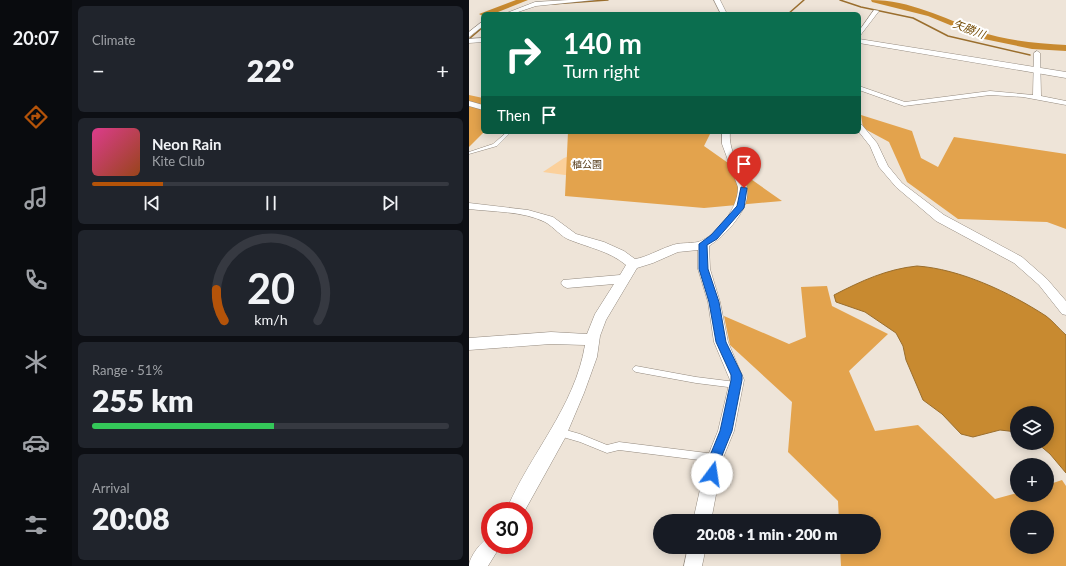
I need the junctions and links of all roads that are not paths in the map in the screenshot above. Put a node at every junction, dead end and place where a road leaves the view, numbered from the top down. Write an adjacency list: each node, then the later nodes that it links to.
1 (591, 0): 4 (street)
2 (717, 0): 5 (street)
3 (876, 11): 8 (street)
4 (513, 12)
5 (723, 12)
6 (481, 24): 7 (street)
7 (470, 31)
8 (861, 32)
9 (481, 40): 10 (street)
10 (469, 41)
11 (861, 41): 13 (street)
12 (1037, 53): 13 (street)
13 (1037, 70): 14 (street); 16 (street)
14 (1066, 75)
15 (861, 89): 16 (street)
16 (1037, 98): 18 (street)
17 (469, 103): 19 (street)
18 (1066, 103)
19 (481, 107)
20 (861, 130): 29 (street)
21 (507, 134): 23 (lane)
22 (726, 134): 25 (street)
23 (469, 153)
24 (469, 206): 26 (street)
25 (703, 244): 26 (street); 33 (street)
26 (633, 264): 27 (street)
27 (624, 279): 28 (street); 30 (street)
28 (567, 283)
29 (1066, 310)
30 (593, 340): 31 (street); 34 (street)
31 (469, 344)
32 (636, 369): 33 (lane)
33 (736, 385): 35 (street)
34 (559, 432): 35 (lane); 36 (street)
35 (715, 458): 37 (street)
36 (520, 502)
37 (703, 514)
38 (486, 554): 40 (street)
39 (696, 554): 41 (street)
40 (477, 566)
41 (693, 566)

